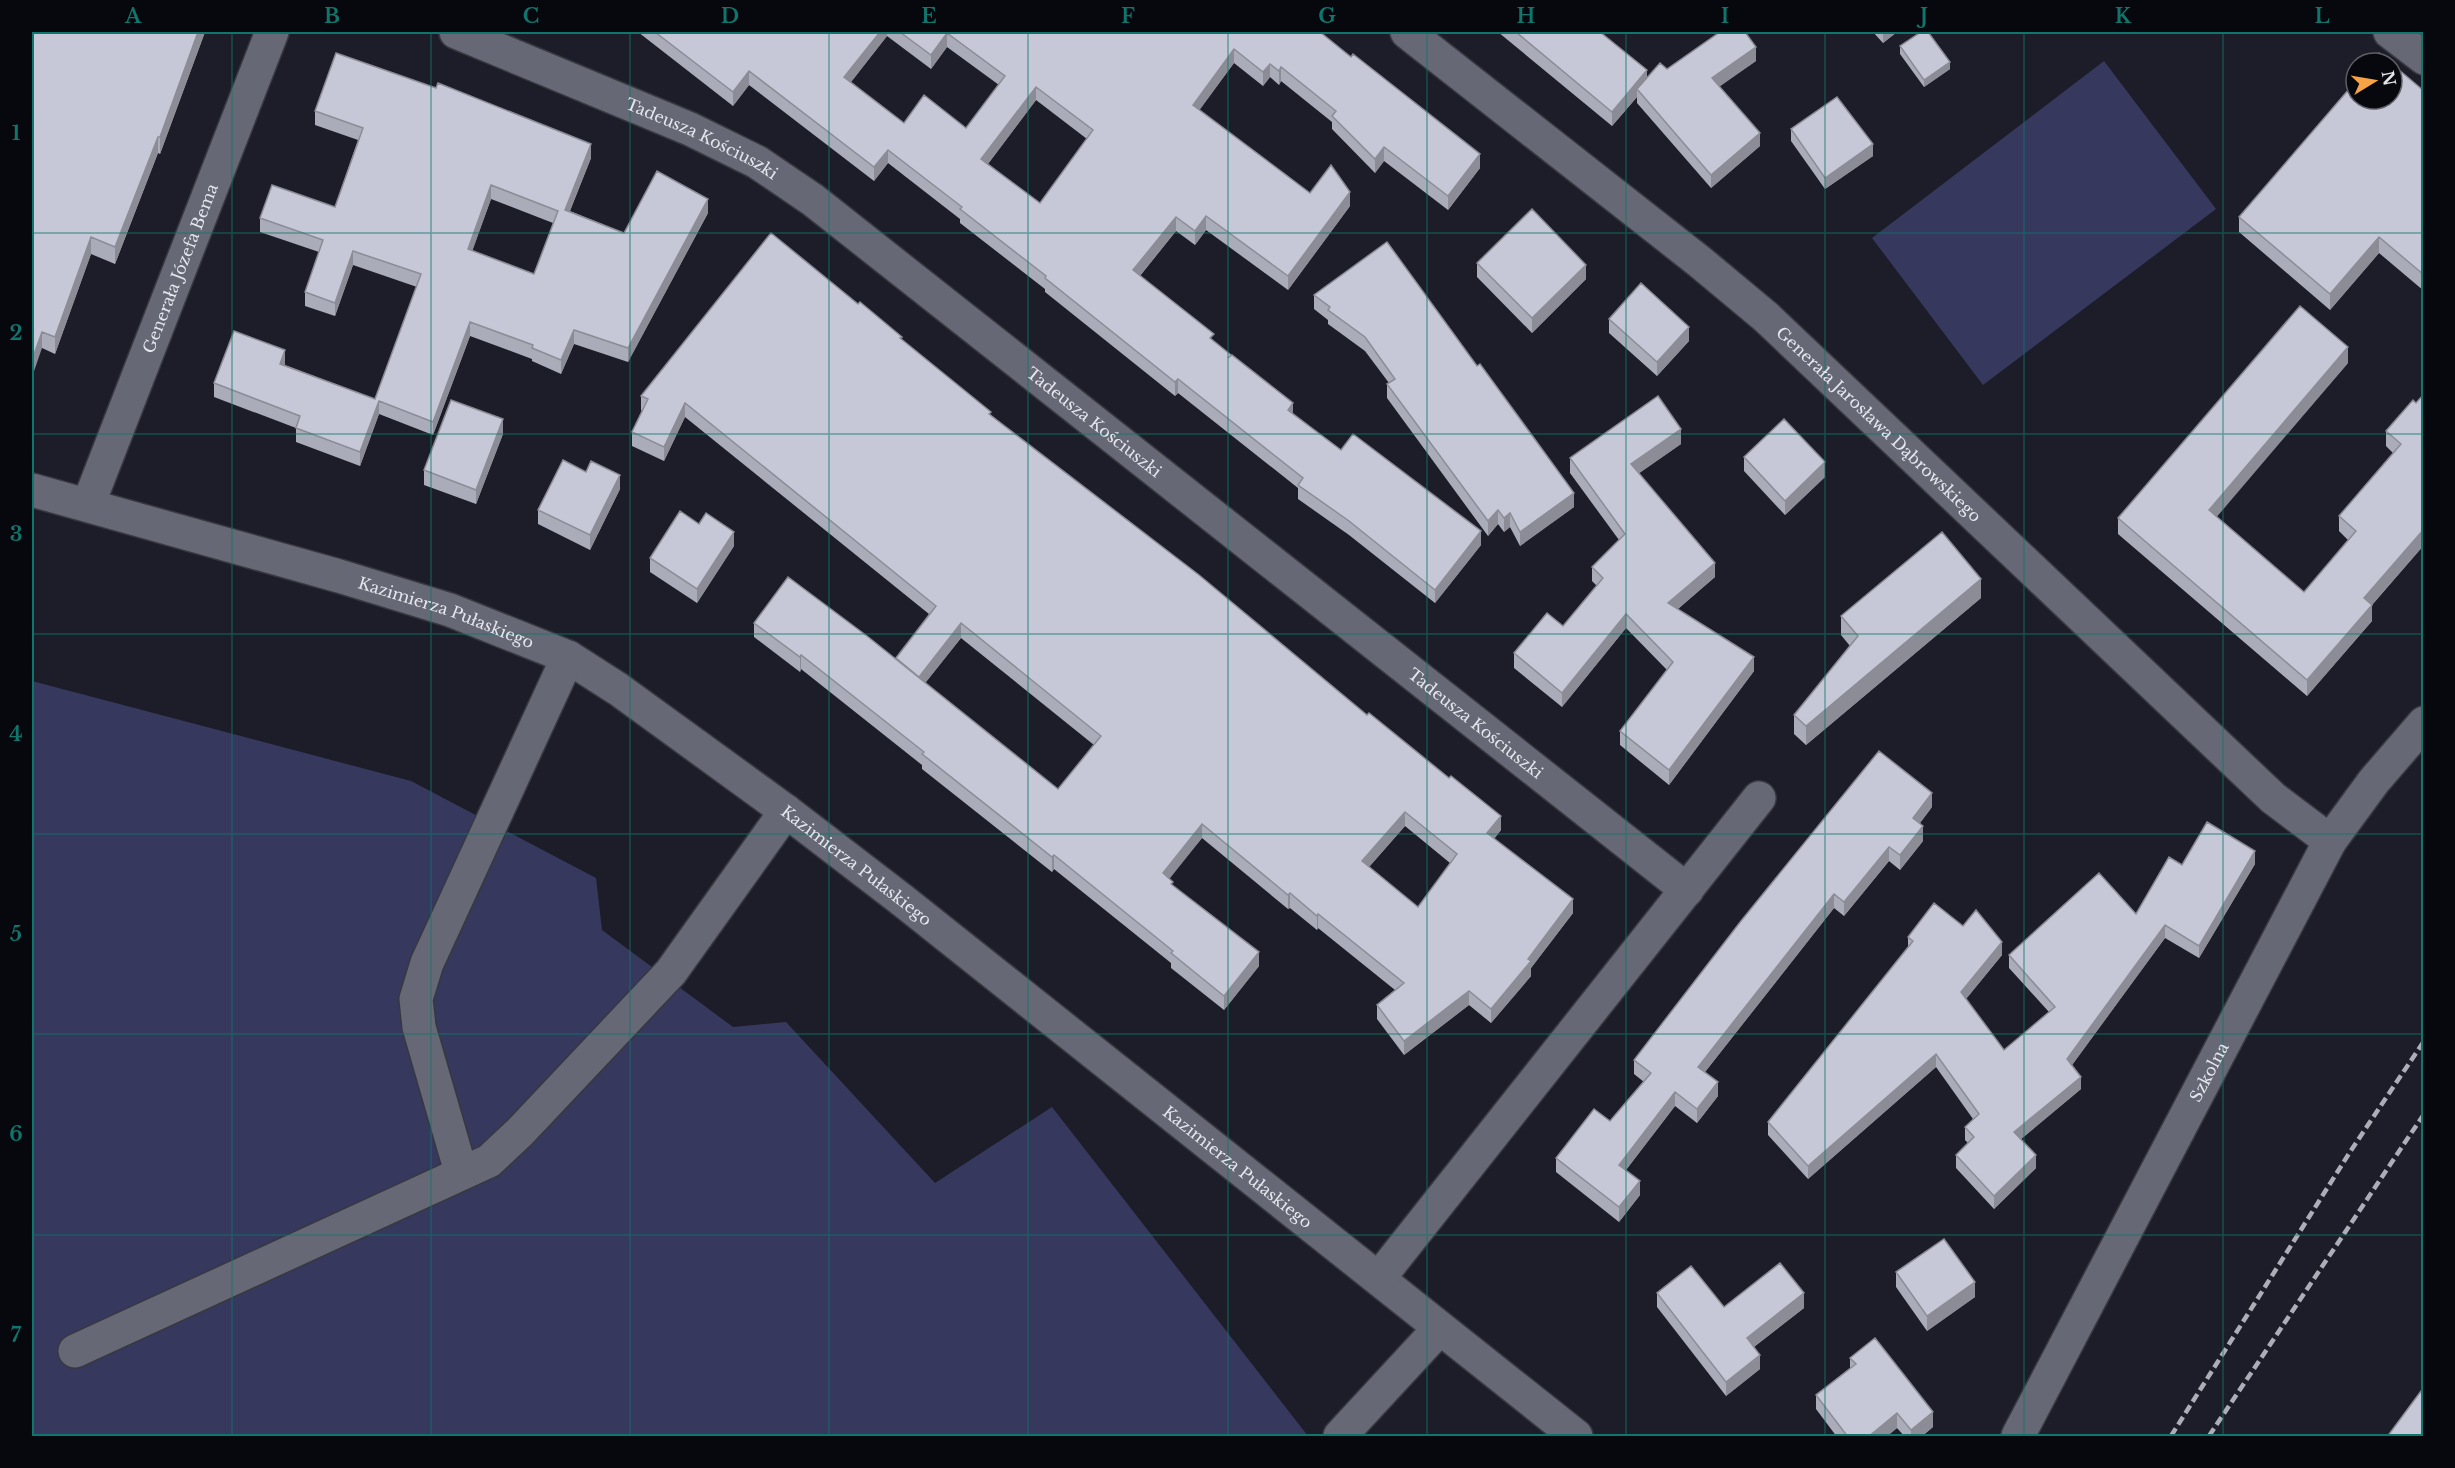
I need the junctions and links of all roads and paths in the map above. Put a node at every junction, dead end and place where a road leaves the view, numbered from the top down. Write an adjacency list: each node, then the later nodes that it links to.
1 (272, 32): 7 (street, Generała Józefa Bema)
2 (456, 32): 13 (street, Tadeusza Kościuszki)
3 (1407, 32): 12 (street, Generała Jarosława Dąbrowskiego)
4 (2390, 32): 5 (street)
5 (2424, 58)
6 (32, 490): 7 (street, Kazimierza Pułaskiego)
7 (88, 505): 8 (street, Kazimierza Pułaskiego)
8 (567, 657): 11 (street, Kazimierza Pułaskiego); 14 (street)
9 (2424, 723): 12 (street, Szkolna)
10 (1759, 798): 13 (street)
11 (786, 811): 14 (street); 15 (street, Kazimierza Pułaskiego)
12 (2330, 841): 20 (street, Szkolna)
13 (1687, 890): 15 (street)
14 (461, 1172): 17 (street)
15 (1379, 1278): 16 (street, Kazimierza Pułaskiego)
16 (1439, 1329): 18 (street); 19 (street, Kazimierza Pułaskiego)
17 (75, 1351)
18 (1340, 1437)
19 (1576, 1437)
20 (2018, 1437)

